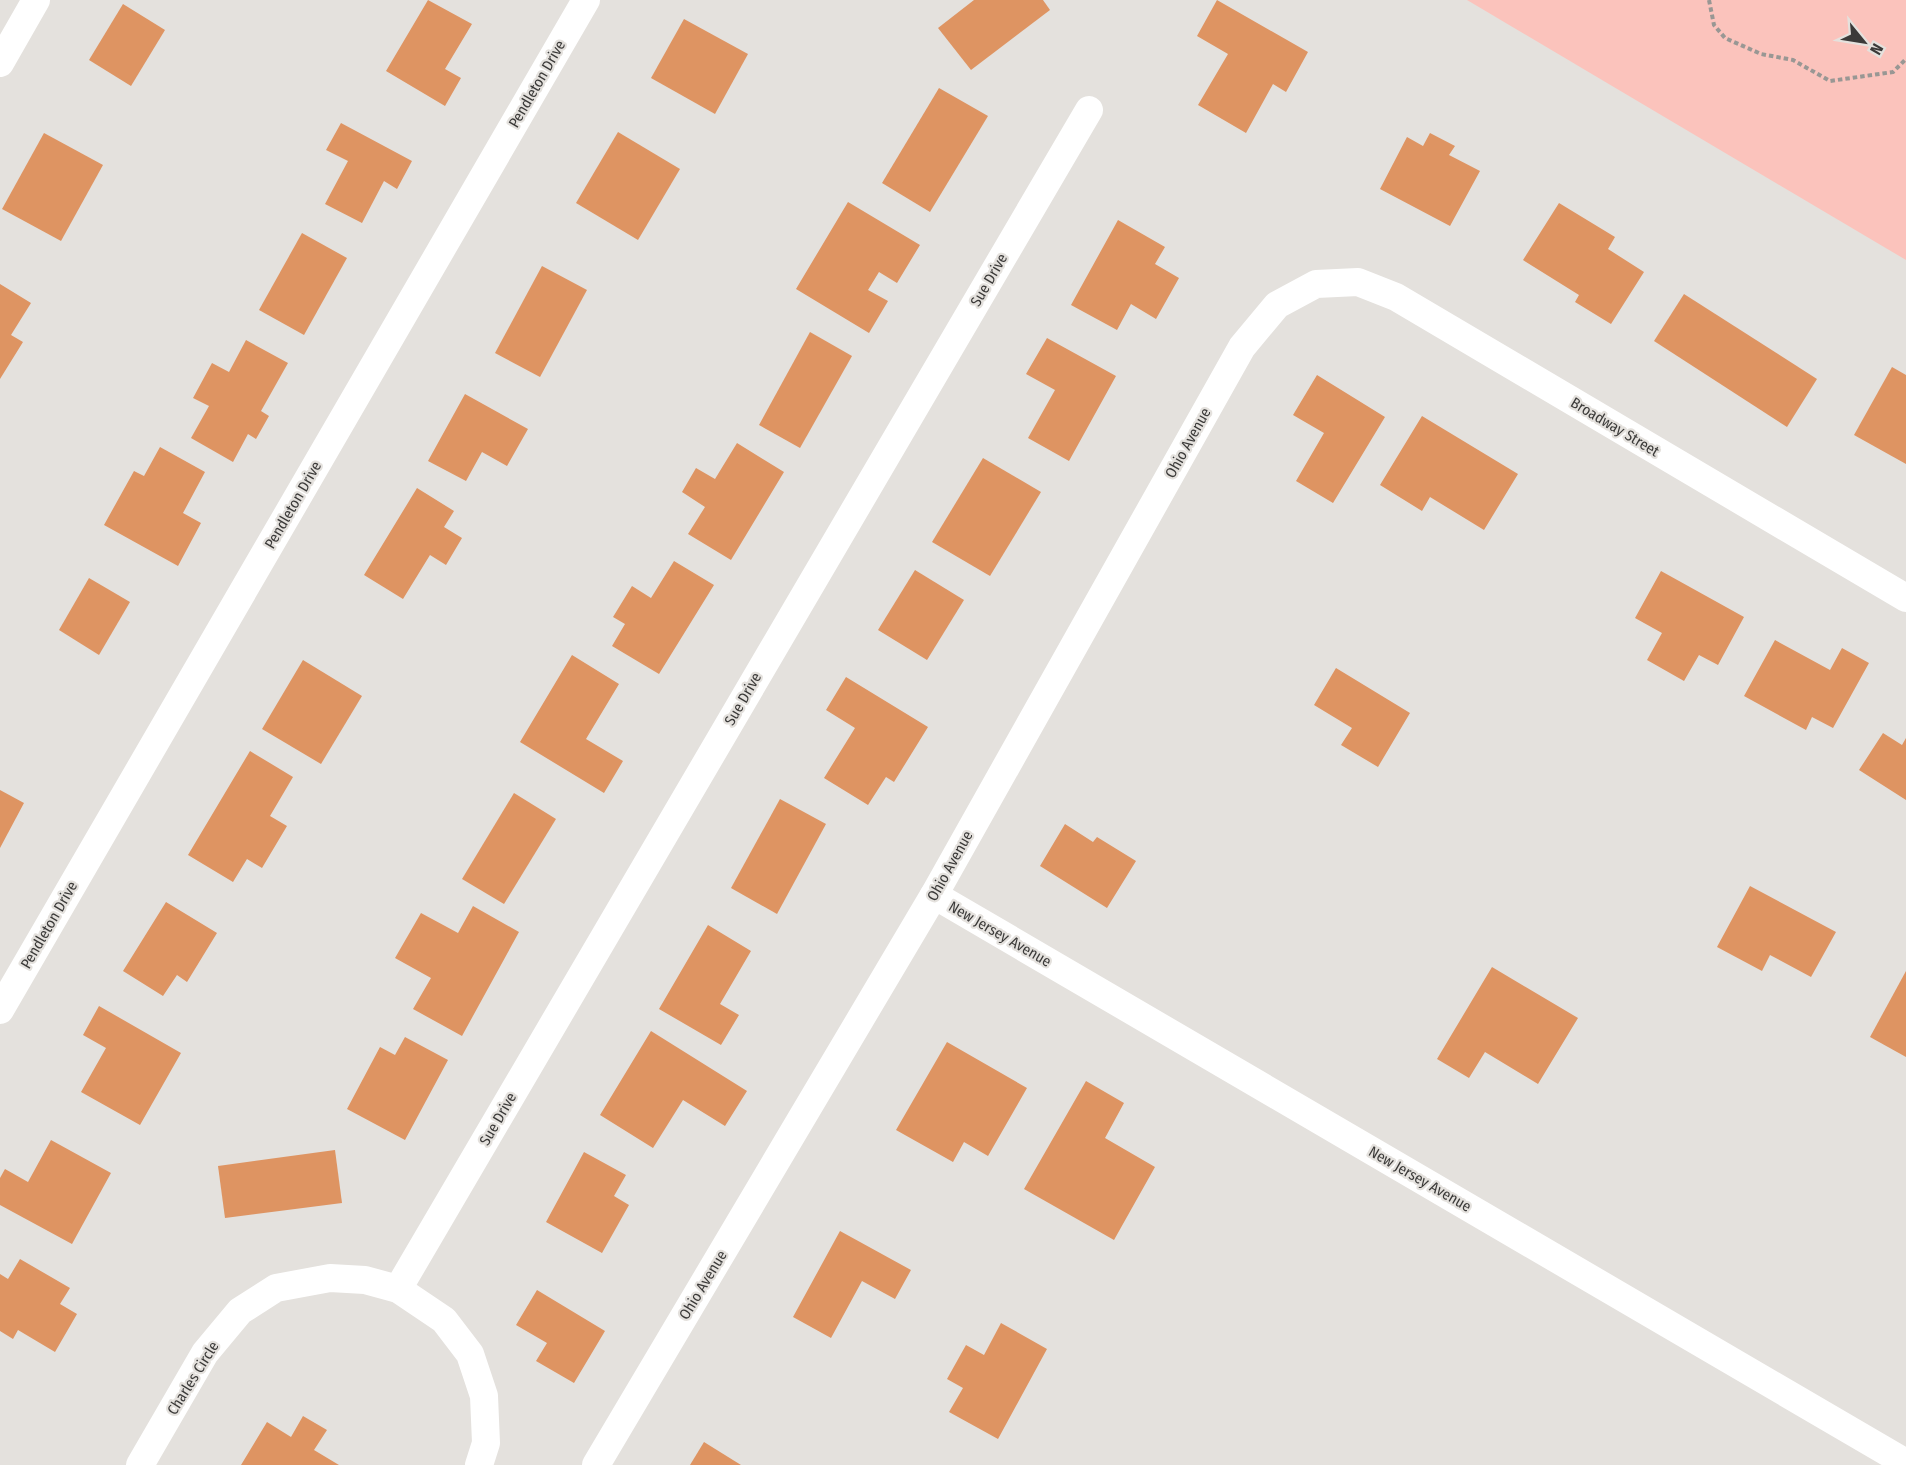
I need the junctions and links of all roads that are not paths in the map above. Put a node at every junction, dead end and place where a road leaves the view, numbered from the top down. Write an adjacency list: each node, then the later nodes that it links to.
1 (586, 0): 8 (street, Pendleton Drive)
2 (28, 5): 3 (street)
3 (0, 63)
4 (1089, 110): 9 (street, Sue Drive)
5 (1316, 284): 6 (street, Broadway Street); 7 (street, Ohio Avenue)
6 (1906, 598)
7 (934, 895): 10 (street, New Jersey Avenue); 13 (street, Ohio Avenue)
8 (0, 1010)
9 (398, 1289): 11 (street, Charles Circle); 12 (street, Charles Circle)
10 (1906, 1463)
11 (140, 1465)
12 (479, 1465)
13 (596, 1465)

